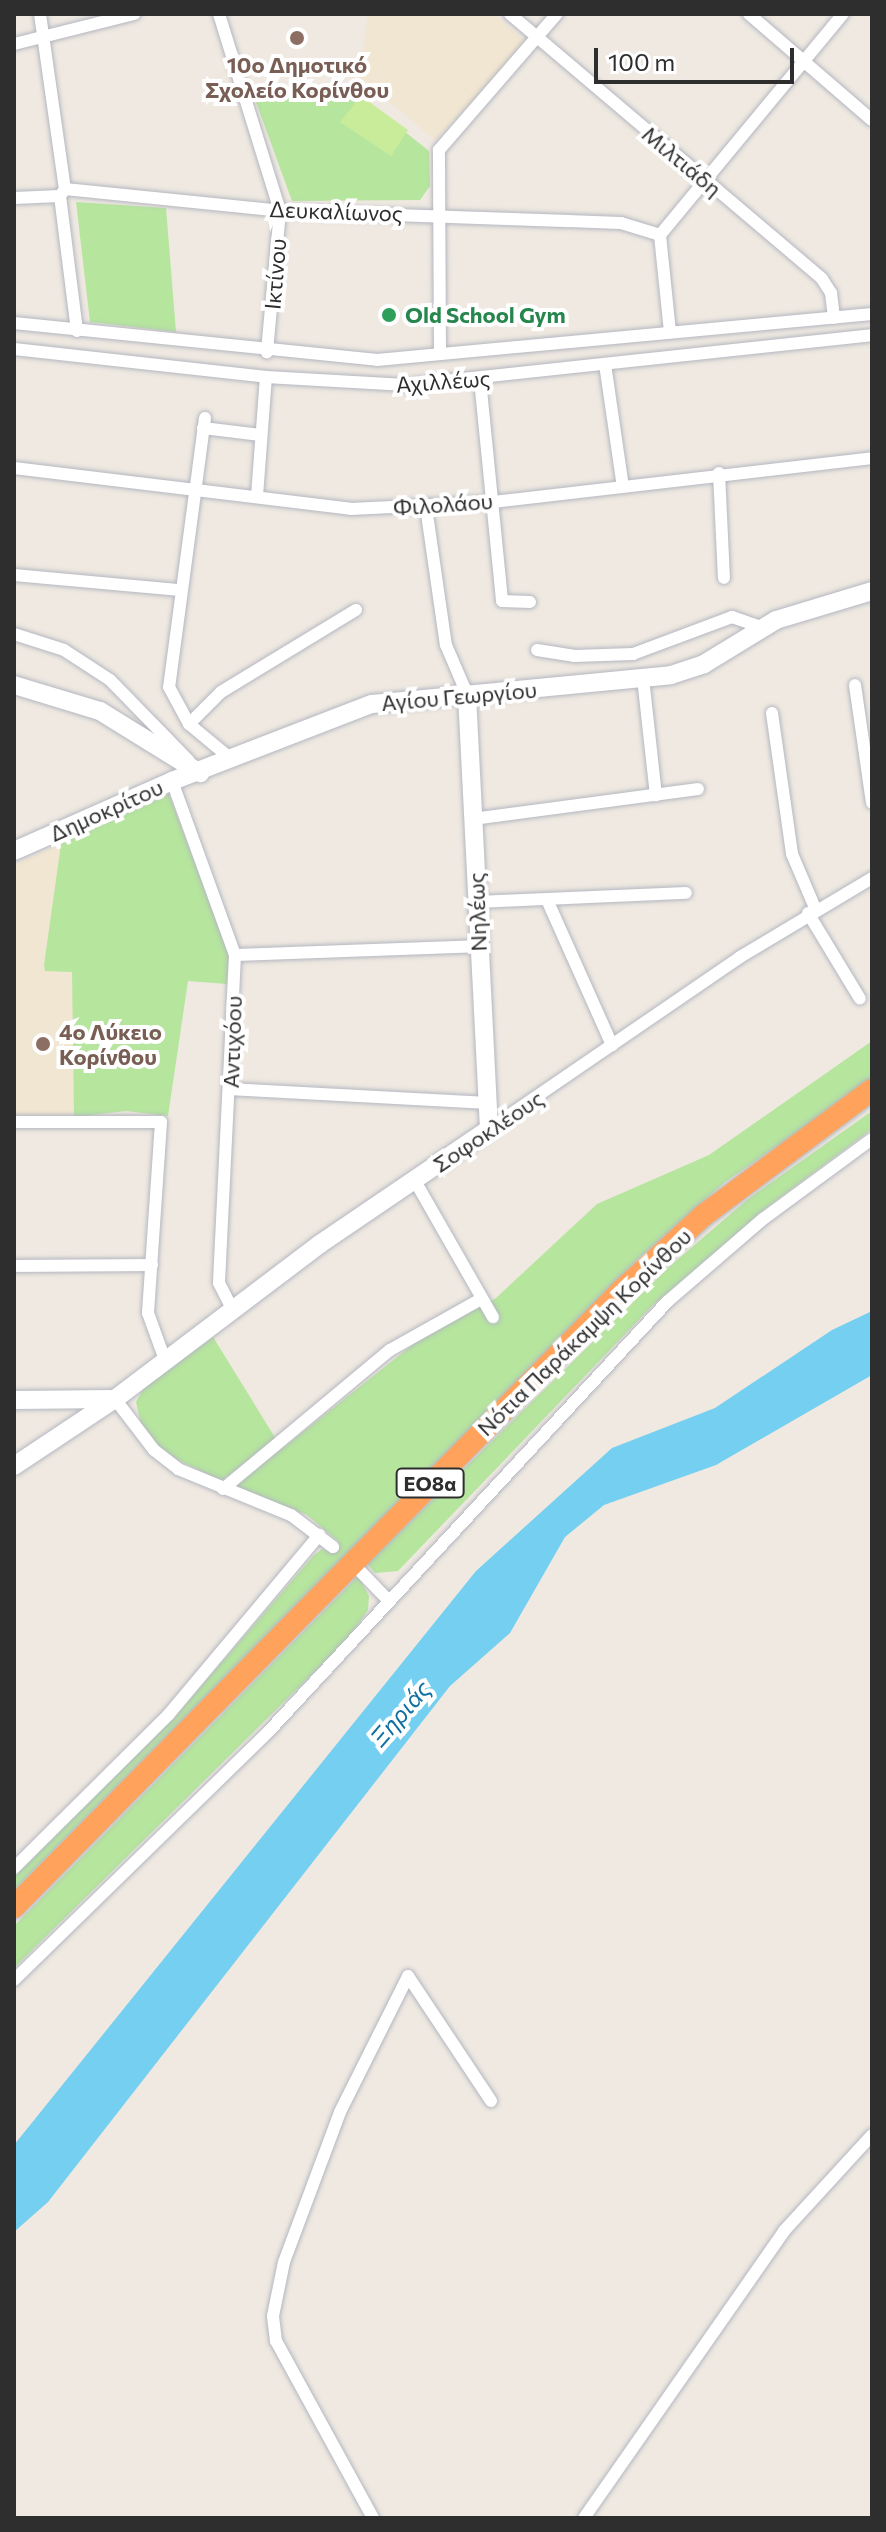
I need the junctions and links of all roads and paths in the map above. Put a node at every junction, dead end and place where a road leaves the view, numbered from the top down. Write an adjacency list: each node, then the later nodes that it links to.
1 (40, 14): 9 (street)
2 (134, 14): 9 (street)
3 (219, 14): 16 (street, Ικτίνου)
4 (510, 14): 8 (street, Μιλτιάδη)
5 (557, 14): 8 (street)
6 (749, 14): 11 (street)
7 (843, 14): 11 (street)
8 (536, 38): 13 (street, Μιλτιάδη); 17 (street)
9 (43, 39): 10 (street); 14 (street)
10 (14, 44)
11 (804, 60): 12 (street); 13 (street)
12 (872, 120)
13 (705, 181): 18 (street); 20 (street, Μιλτιάδη)
14 (63, 193): 15 (street, Δευκαλίωνος); 16 (street, Δευκαλίωνος); 22 (street)
15 (14, 198)
16 (280, 211): 17 (street, Δευκαλίωνος); 26 (street, Ικτίνου)
17 (437, 214): 18 (street, Δευκαλίωνος); 27 (street)
18 (660, 235): 23 (street)
19 (872, 314): 20 (street, Αχιλλέως)
20 (834, 318): 23 (street, Αχιλλέως)
21 (14, 323): 22 (street, Αχιλλέως)
22 (77, 331): 26 (street, Αχιλλέως)
23 (670, 332): 27 (street, Αχιλλέως)
24 (872, 335): 28 (street, Αχιλλέως)
25 (14, 349): 29 (street, Αχιλλέως)
26 (267, 352): 27 (street, Αχιλλέως)
27 (440, 354)
28 (605, 364): 30 (street, Αχιλλέως); 35 (street)
29 (266, 377): 30 (street, Αχιλλέως); 31 (street)
30 (480, 380): 38 (street)
31 (261, 435): 36 (street); 37 (street)
32 (872, 458): 34 (street, Φιλολάου)
33 (14, 468): 36 (street, Φιλολάου)
34 (719, 473): 35 (street, Φιλολάου); 41 (street)
35 (623, 487): 38 (street, Φιλολάου)
36 (196, 491): 37 (street, Φιλολάου); 42 (street)
37 (257, 496): 39 (street, Φιλολάου)
38 (493, 502): 39 (street, Φιλολάου); 44 (street)
39 (426, 507): 52 (street)
40 (14, 575): 42 (street)
41 (724, 578)
42 (180, 590): 54 (street)
43 (872, 591): 46 (street, Αγίου Γεωργίου)
44 (530, 602)
45 (356, 610): 54 (street)
46 (761, 627): 48 (street); 49 (street, Αγίου Γεωργίου)
47 (14, 634): 56 (street)
48 (537, 650)
49 (643, 678): 52 (street, Αγίου Γεωργίου); 59 (street)
50 (14, 685): 56 (street)
51 (855, 685): 60 (street)
52 (467, 694): 55 (street, Αγίου Γεωργίου); 61 (street, Νηλέως)
53 (772, 713): 67 (street)
54 (189, 724): 55 (street)
55 (230, 758): 56 (street, Αγίου Γεωργίου)
56 (200, 773): 57 (street, Δημοκρίτου)
57 (172, 781): 62 (street, Δημοκρίτου); 69 (street, Αντιχόου)
58 (698, 789): 59 (street)
59 (656, 795): 61 (street)
60 (872, 803)
61 (473, 819): 65 (street, Νηλέως)
62 (14, 851)
63 (872, 878): 67 (street, Σοφοκλέους)
64 (686, 893): 66 (street)
65 (477, 902): 66 (street); 68 (street, Νηλέως)
66 (548, 902): 71 (street)
67 (812, 911): 70 (street); 71 (street, Σοφοκλέους)
68 (477, 946): 69 (street); 74 (street, Νηλέως)
69 (235, 955): 72 (street, Αντιχόου)
70 (860, 999)
71 (612, 1045): 76 (street, Σοφοκλέους)
72 (230, 1089): 74 (street); 82 (street, Αντιχόου)
73 (872, 1090): 94 (highway, Νότια Παράκαμψη Κορίνθου / ΕΟ8α)
74 (487, 1103): 76 (street, Νηλέως)
75 (14, 1122): 79 (street)
76 (489, 1129): 78 (street, Σοφοκλέους)
77 (872, 1139): 92 (street)
78 (415, 1181): 81 (street); 82 (street, Σοφοκλέους)
79 (152, 1265): 80 (street); 84 (street)
80 (14, 1266)
81 (481, 1299): 83 (street); 88 (street)
82 (232, 1309): 84 (street, Σοφοκλέους)
83 (493, 1317)
84 (165, 1360): 85 (street, Σοφοκλέους)
85 (115, 1399): 86 (street); 87 (street, Σοφοκλέους); 88 (street)
86 (14, 1400)
87 (14, 1466)
88 (223, 1489): 89 (street)
89 (319, 1535): 90 (street); 93 (street)
90 (333, 1547)
91 (361, 1572): 92 (street)
92 (387, 1599): 95 (street)
93 (14, 1868)
94 (14, 1907)
95 (14, 1980)
96 (491, 2101): 98 (street)
97 (872, 2135): 99 (street)
98 (373, 2518)
99 (584, 2518)

